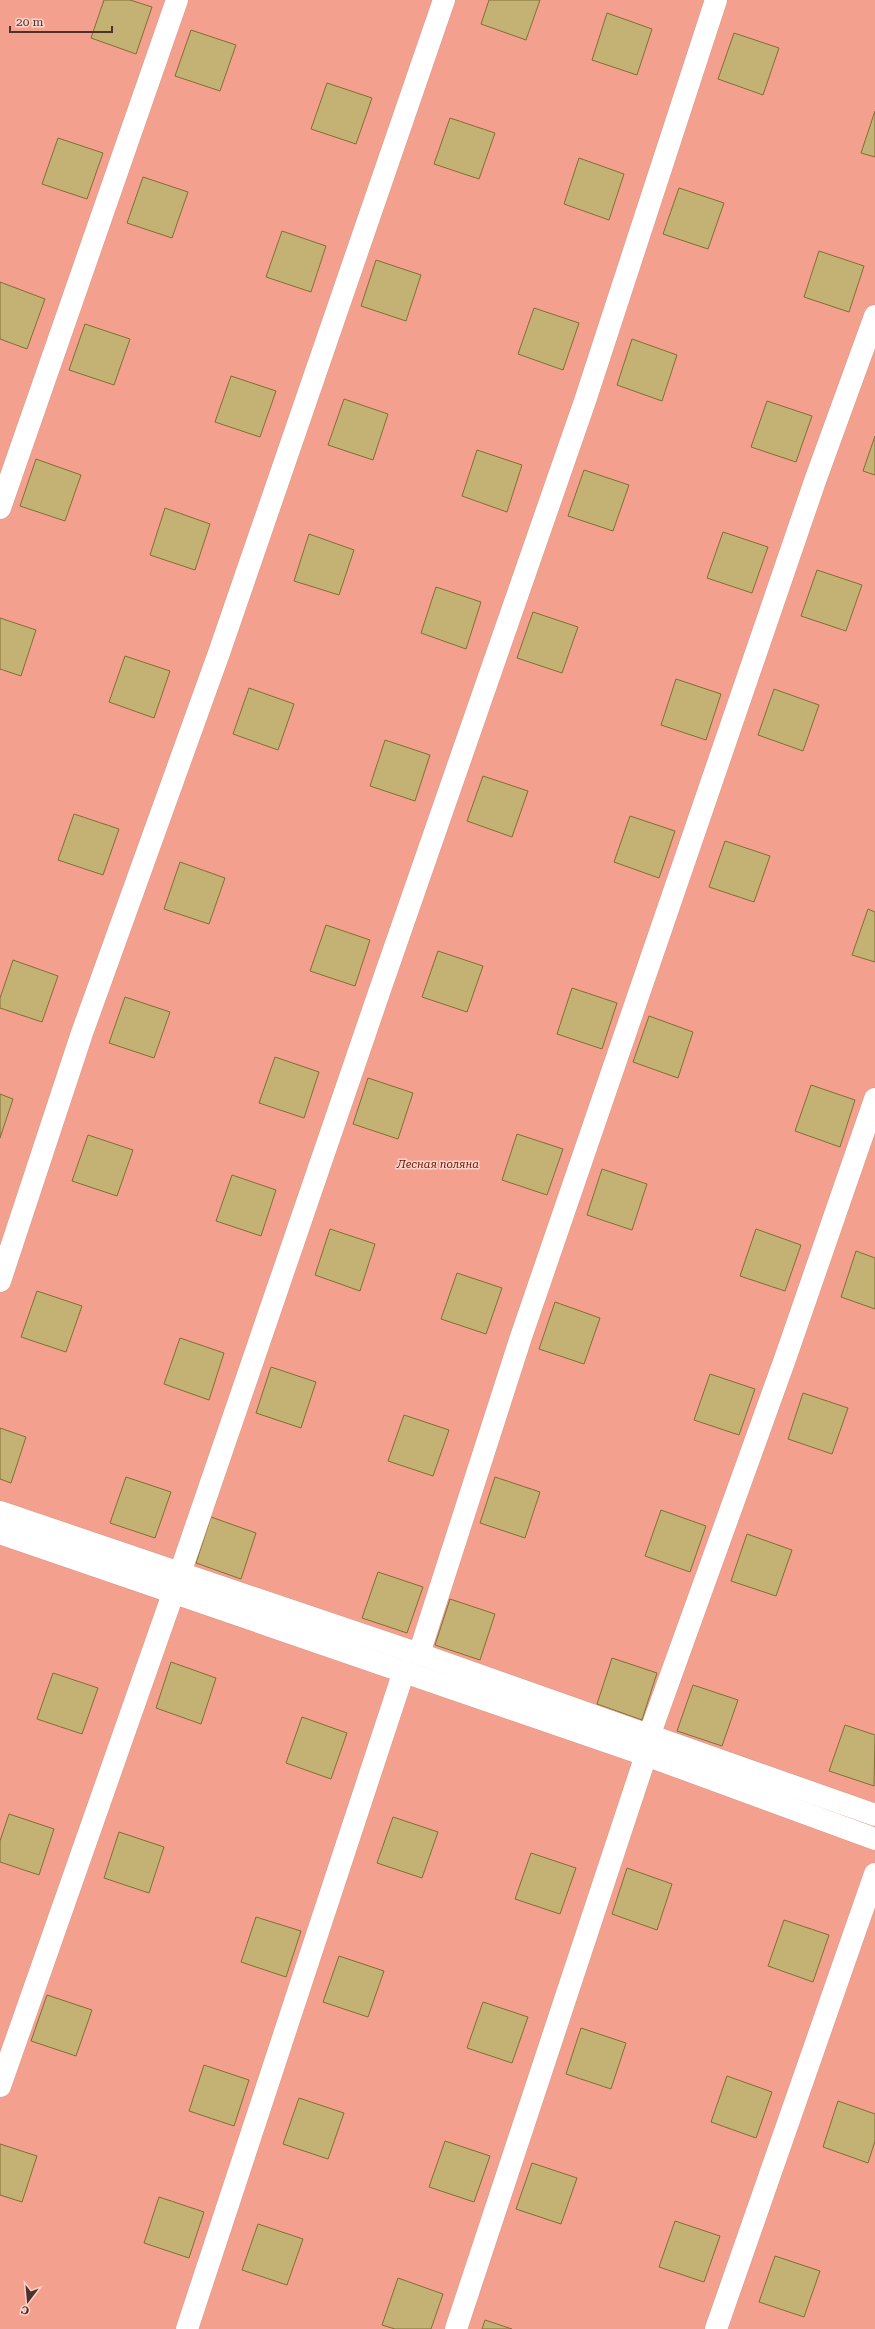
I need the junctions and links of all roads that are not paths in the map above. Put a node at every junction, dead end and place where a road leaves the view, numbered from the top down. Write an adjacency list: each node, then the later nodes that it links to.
1 (177, 0): 5 (street)
2 (444, 0): 7 (street)
3 (716, 0): 10 (street)
4 (875, 316): 11 (street)
5 (0, 508)
6 (875, 1099): 13 (street)
7 (0, 1281)
8 (0, 1512): 10 (street)
9 (0, 1533): 10 (street)
10 (177, 1582): 11 (street); 12 (street); 17 (street)
11 (419, 1654): 13 (street)
12 (404, 1672): 13 (street); 18 (street)
13 (648, 1746): 14 (street); 15 (street); 19 (street)
14 (875, 1815)
15 (875, 1839)
16 (875, 1874): 20 (street)
17 (0, 2086)
18 (187, 2329)
19 (456, 2329)
20 (716, 2329)

